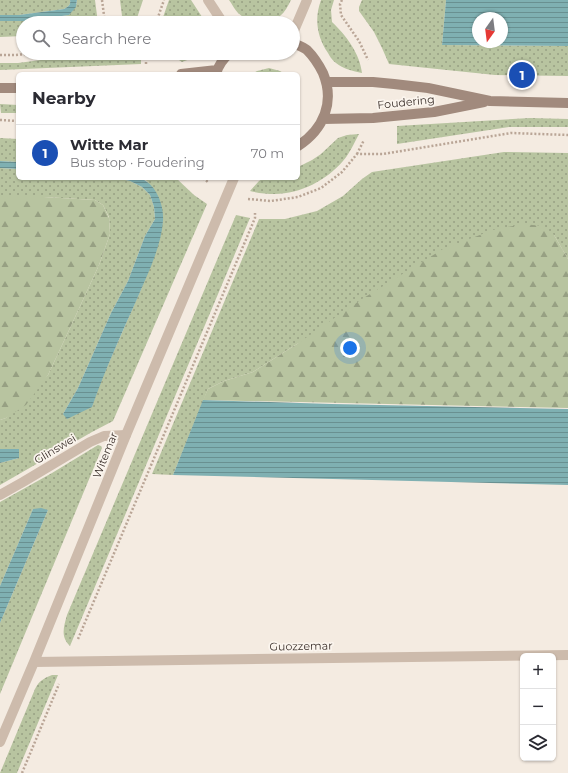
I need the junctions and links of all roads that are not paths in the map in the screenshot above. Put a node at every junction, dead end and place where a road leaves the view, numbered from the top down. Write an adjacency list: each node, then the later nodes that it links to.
1 (208, 0): 3 (street)
2 (307, 0): 4 (street)
3 (218, 16)
4 (300, 16)
5 (300, 47): 8 (street)
6 (224, 60): 7 (street)
7 (216, 72)
8 (326, 82): 11 (street, Foudering); 13 (street)
9 (0, 88): 10 (street)
10 (16, 88)
11 (490, 101): 12 (street, Foudering); 13 (street, Foudering)
12 (568, 103)
13 (323, 119): 14 (street)
14 (300, 144)
15 (233, 180): 16 (street, Witemar)
16 (126, 435): 17 (street, Glinswei); 19 (street, Witemar)
17 (0, 495)
18 (568, 655): 19 (street, Guozzemar)
19 (34, 662): 20 (street, Witemar)
20 (0, 742)

